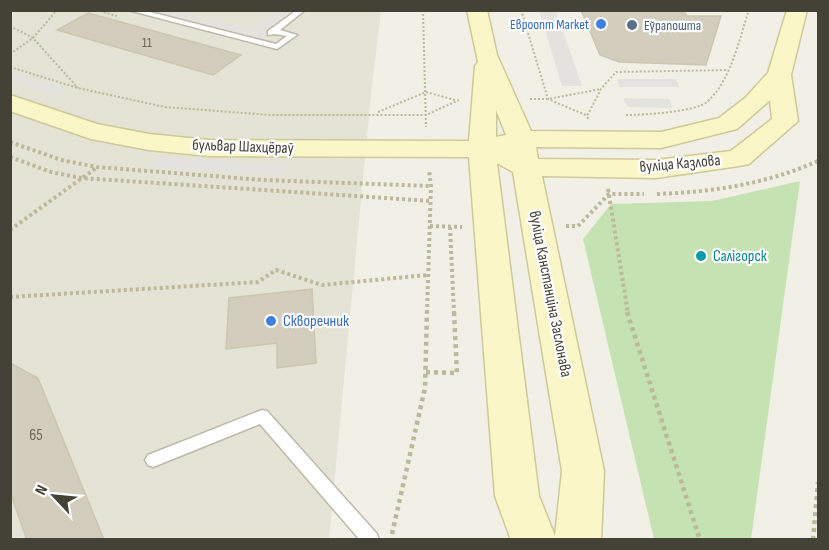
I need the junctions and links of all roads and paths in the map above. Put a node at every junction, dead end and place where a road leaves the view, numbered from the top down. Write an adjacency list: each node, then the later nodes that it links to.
1 (57, 10): 15 (path)
2 (96, 10): 11 (path)
3 (116, 10): 11 (path)
4 (131, 10): 16 (lane)
5 (302, 10): 14 (lane)
6 (423, 10): 24 (path)
7 (477, 10): 18 (main road, вуліца Канстанціна Заслонава)
8 (521, 10): 25 (path)
9 (749, 10): 20 (path)
10 (794, 11): 21 (main road, вуліца Казлова)
11 (110, 14): 12 (path)
12 (124, 18)
13 (10, 26): 15 (path)
14 (274, 31): 16 (lane); 16 (lane)
15 (33, 38): 17 (path); 22 (path)
16 (258, 42)
17 (10, 54)
18 (486, 56): 34 (main road, вуліца Канстанціна Заслонава); 36 (main road, вуліца Канстанціна Заслонава)
19 (10, 67): 22 (path)
20 (727, 70): 23 (path); 32 (path)
21 (779, 75): 36 (main road, вуліца Казлова); 36 (main road, вуліца Казлова)
22 (78, 88): 28 (path)
23 (601, 89): 25 (path); 30 (path)
24 (426, 92): 26 (path); 28 (path); 29 (path)
25 (548, 99): 30 (path)
26 (456, 100)
27 (10, 102): 35 (main road, бульвар Шахцёраў)
28 (375, 114): 29 (path)
29 (426, 115): 35 (path)
30 (587, 116): 31 (path)
31 (599, 116)
32 (622, 116)
33 (10, 142): 39 (path)
34 (482, 149): 35 (main road, бульвар Шахцёраў); 36 (main road, вуліца Казлова); 47 (main road, вуліца Канстанціна Заслонава)
35 (426, 150): 41 (path)
36 (524, 153): 46 (main road, вуліца Канстанціна Заслонава)
37 (10, 157): 40 (path)
38 (819, 161): 42 (path)
39 (96, 167): 40 (path); 41 (path)
40 (81, 178): 43 (path); 48 (path)
41 (431, 186): 43 (path)
42 (609, 194): 46 (path); 58 (path)
43 (431, 201): 44 (path)
44 (430, 226): 45 (path); 49 (path)
45 (450, 227): 47 (path); 51 (path)
46 (537, 227): 57 (main road, вуліца Канстанціна Заслонава)
47 (490, 228): 56 (main road, вуліца Канстанціна Заслонава)
48 (10, 230)
49 (428, 275): 50 (path); 51 (path)
50 (10, 297)
51 (426, 372): 55 (path)
52 (153, 460): 54 (lane)
53 (819, 482): 59 (path)
54 (371, 540)
55 (390, 540)
56 (534, 540)
57 (578, 540)
58 (700, 540)
59 (813, 540)

